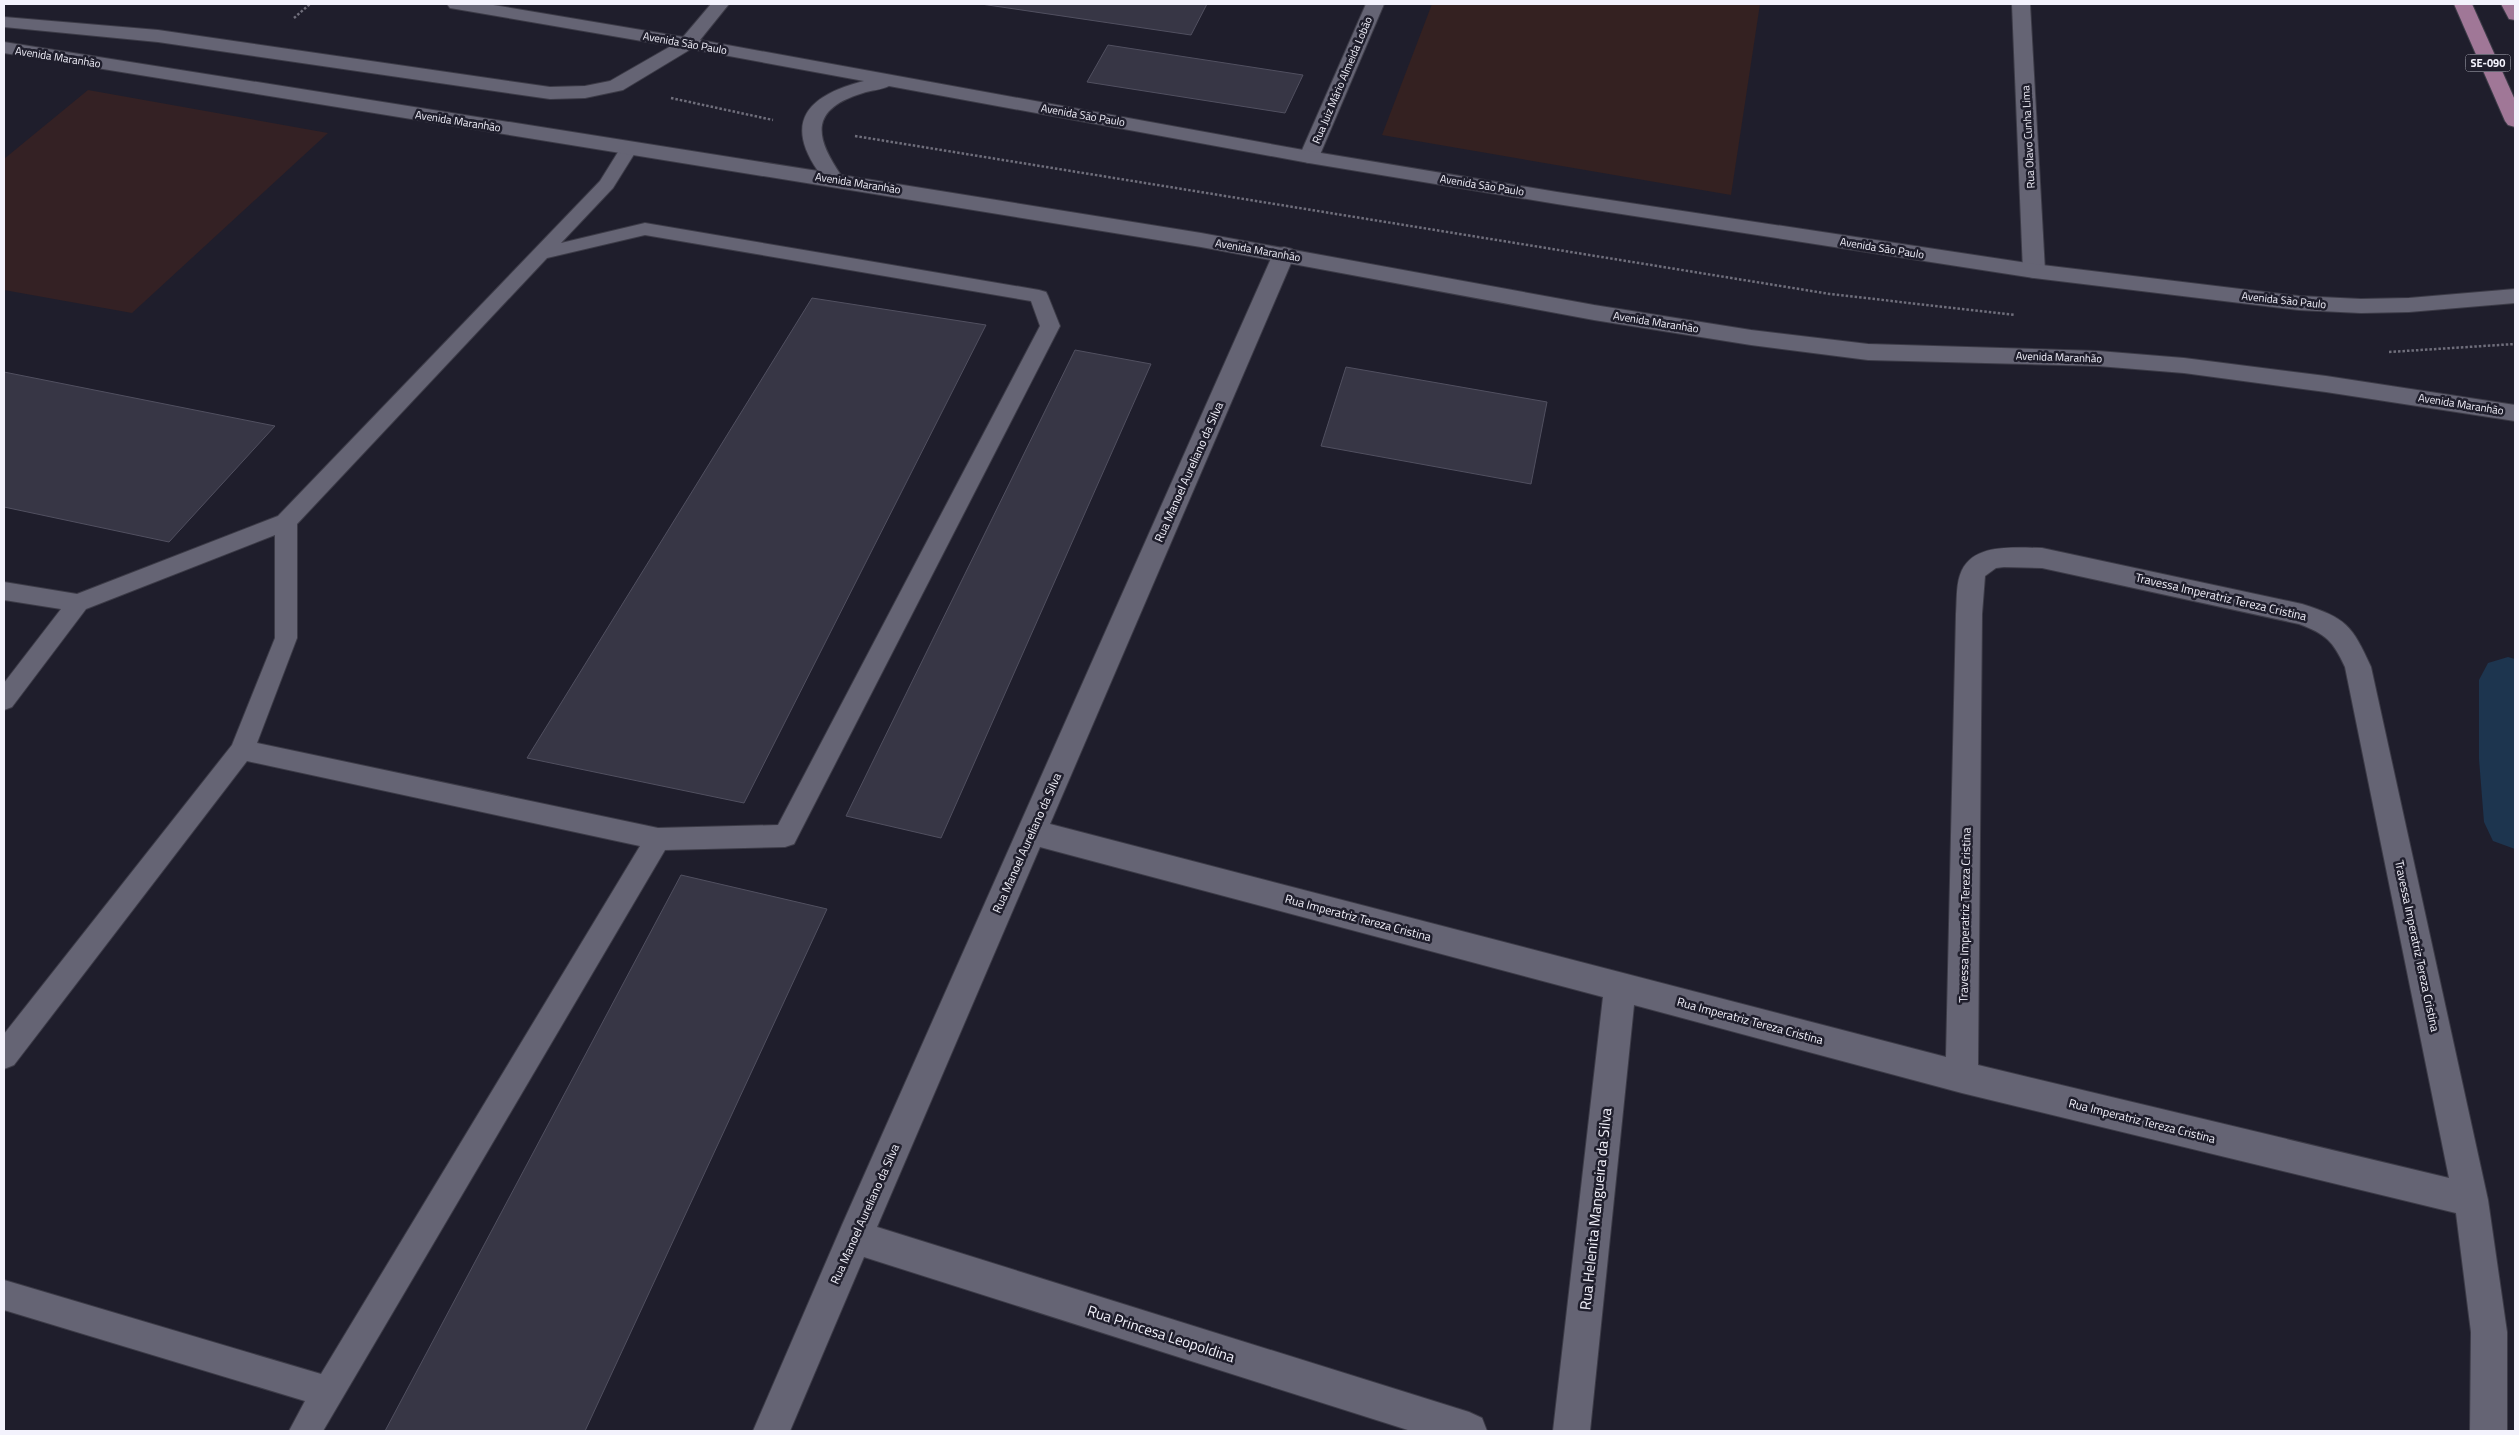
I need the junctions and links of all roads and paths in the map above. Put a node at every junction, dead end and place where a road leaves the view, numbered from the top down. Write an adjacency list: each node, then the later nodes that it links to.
1 (456, 4): 9 (main road, Avenida São Paulo)
2 (720, 4): 9 (main road)
3 (1375, 4): 16 (main road, Rua Juiz Mário Almeida Lobão)
4 (2021, 4): 20 (main road, Rua Olavo Cunha Lima)
5 (2463, 4): 13 (main road, SE-090)
6 (2510, 4): 7 (main road)
7 (2515, 15)
8 (4, 22): 12 (main road)
9 (688, 43): 11 (main road, Avenida São Paulo); 12 (main road)
10 (4, 48): 15 (main road, Avenida Maranhão)
11 (895, 81): 14 (main road); 16 (main road, Avenida São Paulo)
12 (616, 86): 14 (path)
13 (2515, 121)
14 (812, 128): 17 (main road); 22 (path)
15 (629, 148): 17 (main road, Avenida Maranhão); 18 (lane)
16 (1309, 157): 20 (main road, Avenida São Paulo)
17 (833, 179): 19 (main road, Avenida Maranhão)
18 (540, 254): 26 (lane); 32 (lane)
19 (1284, 254): 25 (main road, Avenida Maranhão); 31 (main road, Rua Manoel Aureliano da Silva)
20 (2034, 271): 21 (main road, Avenida São Paulo)
21 (2515, 296)
22 (2016, 315)
23 (2515, 344): 24 (path)
24 (2389, 352)
25 (2515, 414)
26 (286, 522): 28 (lane); 30 (lane)
27 (4, 591): 28 (lane)
28 (78, 603): 29 (lane)
29 (4, 700)
30 (242, 750): 32 (lane); 34 (lane)
31 (1032, 832): 33 (main road, Rua Imperatriz Tereza Cristina); 37 (main road, Rua Manoel Aureliano da Silva)
32 (658, 839): 39 (lane)
33 (1620, 986): 35 (main road, Rua Imperatriz Tereza Cristina); 43 (main road, Rua Helenita Mangueira da Silva)
34 (4, 1056)
35 (1962, 1078): 36 (main road, Rua Imperatriz Tereza Cristina); 36 (main road, Travessa Imperatriz Tereza Cristina)
36 (2471, 1200): 44 (main road, Travessa Imperatriz Tereza Cristina)
37 (854, 1237): 41 (main road, Rua Manoel Aureliano da Silva); 42 (main road, Rua Princesa Leopoldina)
38 (4, 1295): 39 (lane)
39 (329, 1392): 40 (lane)
40 (305, 1431)
41 (771, 1431)
42 (1469, 1431)
43 (1571, 1431)
44 (2489, 1431)

